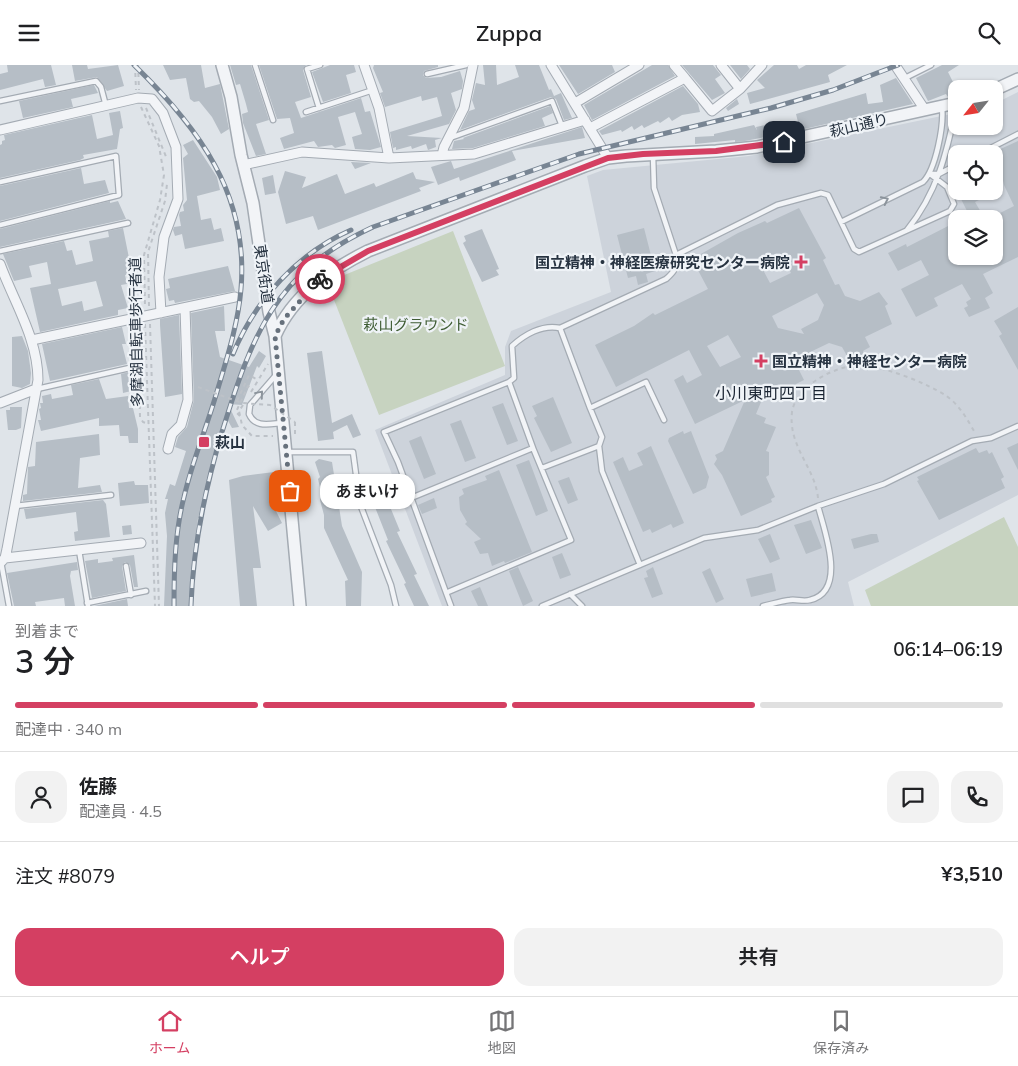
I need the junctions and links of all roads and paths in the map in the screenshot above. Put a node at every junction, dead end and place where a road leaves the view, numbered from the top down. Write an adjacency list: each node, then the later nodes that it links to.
1 (136, 65): 22 (path, 多摩湖自転車歩行者道)
2 (222, 65): 44 (street, 東京街道)
3 (256, 65): 31 (lane)
4 (320, 65): 28 (lane)
5 (364, 65): 21 (street)
6 (466, 65): 15 (lane)
7 (473, 65): 37 (street)
8 (551, 65): 24 (street)
9 (639, 65): 24 (street)
10 (674, 65): 16 (street)
11 (722, 65): 20 (street)
12 (762, 65): 20 (street)
13 (895, 65): 17 (street)
14 (931, 65): 17 (lane)
15 (428, 73)
16 (685, 78): 20 (street); 32 (street)
17 (905, 78): 29 (street)
18 (1018, 79): 19 (street)
19 (1003, 86)
20 (740, 89)
21 (373, 90): 28 (lane); 41 (street)
22 (140, 98): 26 (street); 43 (path); 60 (street); 61 (path, 多摩湖自転車歩行者道)
23 (0, 101): 26 (lane)
24 (575, 103): 32 (street)
25 (948, 105): 27 (street, 萩山通り)
26 (106, 106): 34 (street)
27 (942, 106): 29 (street, 萩山通り); 48 (lane)
28 (319, 108): 30 (lane)
29 (925, 110): 39 (street, 萩山通り)
30 (306, 112)
31 (273, 120)
32 (588, 124): 33 (street); 42 (street)
33 (562, 126): 37 (lane); 40 (street)
34 (0, 129)
35 (1018, 134): 38 (lane)
36 (949, 135): 47 (lane)
37 (448, 138): 40 (street)
38 (997, 145)
39 (654, 154): 42 (street, 萩山通り); 56 (lane)
40 (442, 155): 41 (street)
41 (389, 158): 44 (street)
42 (608, 158): 64 (street, 萩山通り)
43 (167, 161)
44 (244, 165): 64 (street, 東京街道)
45 (948, 169): 47 (lane)
46 (168, 173): 61 (path)
47 (939, 174): 48 (lane); 49 (lane)
48 (930, 175): 49 (lane); 51 (lane, one-way to 48)
49 (938, 180): 54 (lane); 54 (lane)
50 (0, 182): 53 (lane)
51 (841, 222): 54 (lane); 56 (lane)
52 (128, 223): 55 (lane)
53 (0, 225)
54 (906, 231)
55 (0, 251)
56 (676, 255): 63 (lane)
57 (0, 264): 65 (street)
58 (235, 297): 59 (street)
59 (185, 308): 60 (street); 88 (street)
60 (161, 313): 61 (street)
61 (147, 316): 62 (street); 66 (path, 多摩湖自転車歩行者道); 107 (path)
62 (132, 320): 65 (street); 71 (lane)
63 (560, 328): 69 (lane); 77 (lane)
64 (275, 336): 67 (street, 東京街道)
65 (32, 340): 71 (street)
66 (147, 368): 81 (path, 多摩湖自転車歩行者道); 81 (path)
67 (278, 372): 79 (street, 東京街道); 79 (lane, one-way to 67)
68 (258, 380): 75 (path)
69 (509, 382): 87 (lane); 92 (lane)
70 (198, 387): 73 (path, bridge)
71 (36, 389): 76 (street); 93 (street)
72 (252, 389): 75 (path)
73 (219, 395): 74 (path, bridge); 75 (path, bridge)
74 (217, 400)
75 (238, 401): 78 (path); 79 (path, bridge)
76 (0, 403)
77 (590, 408): 80 (lane); 86 (lane)
78 (240, 416)
79 (290, 421): 83 (path); 85 (path); 89 (street, 東京街道)
80 (664, 421)
81 (149, 424): 106 (path, 多摩湖自転車歩行者道)
82 (1018, 426): 84 (lane)
83 (293, 435)
84 (979, 440): 94 (lane); 94 (path)
85 (296, 442)
86 (599, 446): 90 (lane); 98 (lane)
87 (533, 448): 90 (lane); 92 (lane)
88 (168, 449)
89 (287, 452): 108 (street, 東京街道); 109 (lane)
90 (542, 468): 101 (lane)
91 (111, 495): 93 (lane)
92 (411, 498): 101 (lane)
93 (15, 506): 97 (street)
94 (818, 506): 98 (lane); 113 (lane)
95 (141, 543): 96 (street)
96 (79, 550): 97 (street); 104 (lane)
97 (2, 561): 105 (lane)
98 (640, 565): 102 (lane)
99 (126, 566): 103 (lane)
100 (146, 591): 103 (lane)
101 (448, 592): 110 (lane)
102 (570, 594): 111 (lane); 112 (lane)
103 (131, 595): 104 (lane)
104 (87, 605)
105 (9, 606)
106 (155, 606)
107 (159, 606)
108 (300, 606)
109 (396, 606)
110 (451, 606)
111 (542, 606)
112 (582, 606)
113 (763, 606)

